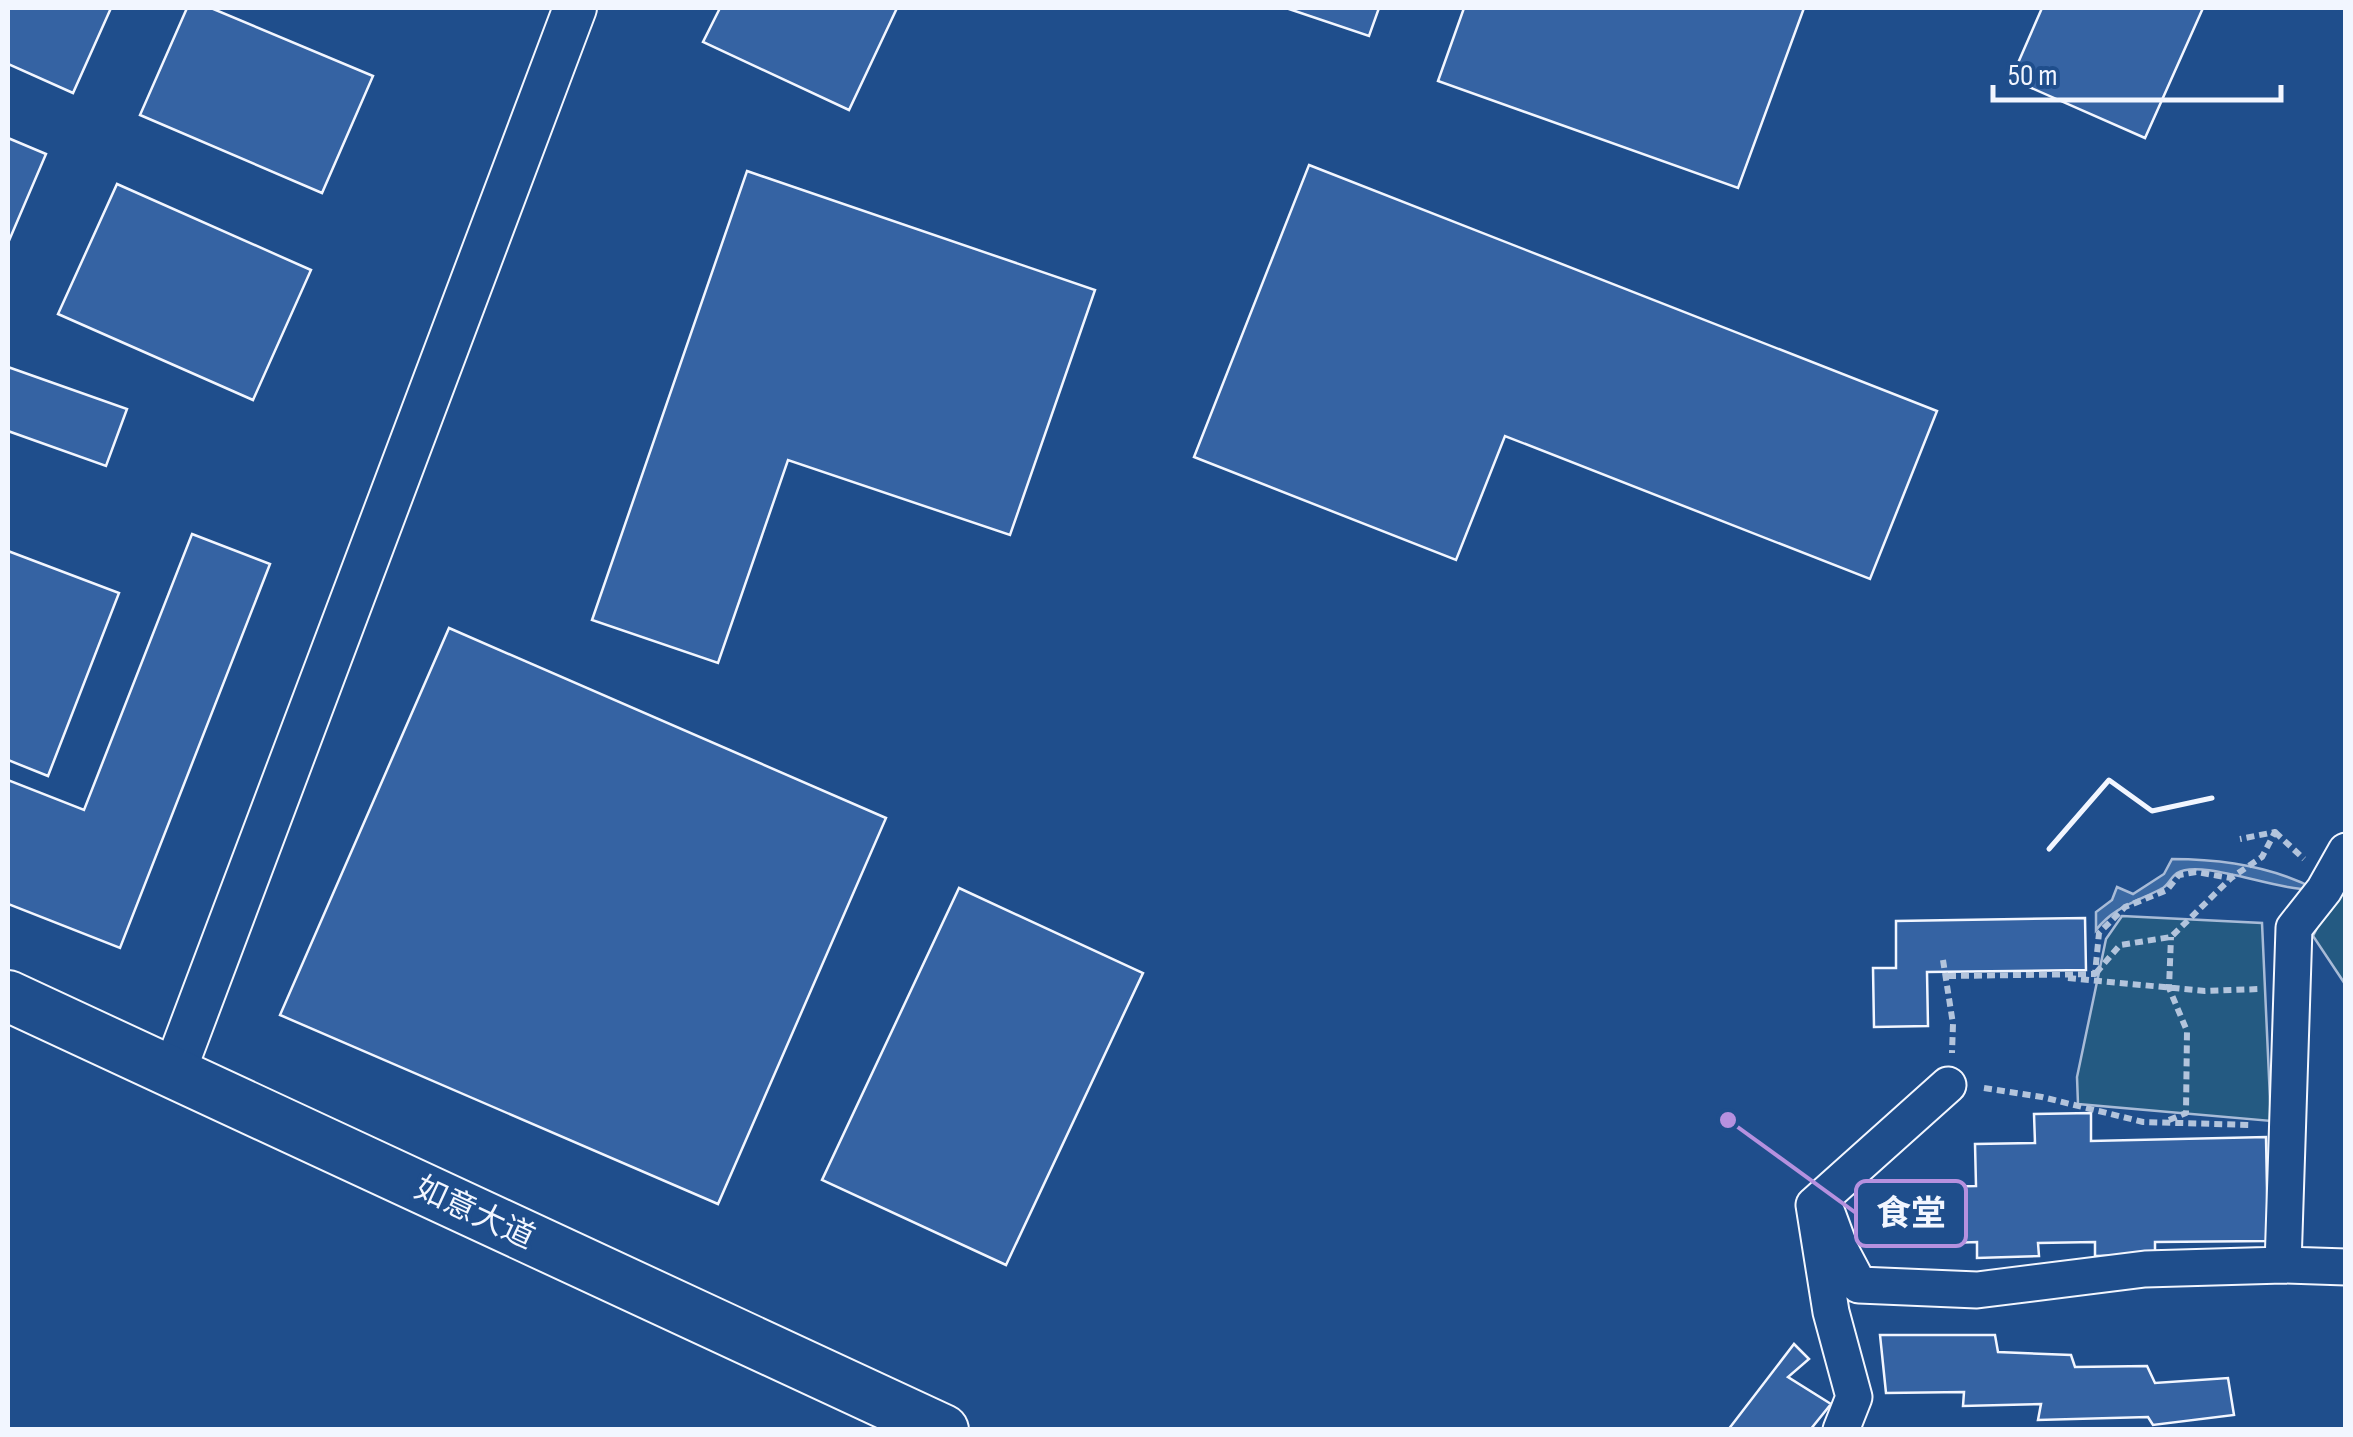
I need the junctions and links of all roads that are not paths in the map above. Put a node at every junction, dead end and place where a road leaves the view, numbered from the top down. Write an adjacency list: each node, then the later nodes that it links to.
1 (575, 8): 4 (street)
2 (2346, 851): 7 (street)
3 (8, 996): 4 (main road, 如意大道)
4 (174, 1072): 9 (main road, 如意大道)
5 (1948, 1085): 6 (street)
6 (1814, 1205): 7 (street); 10 (street)
7 (2283, 1265): 8 (street)
8 (2346, 1267)
9 (943, 1430)
10 (1842, 1430)

